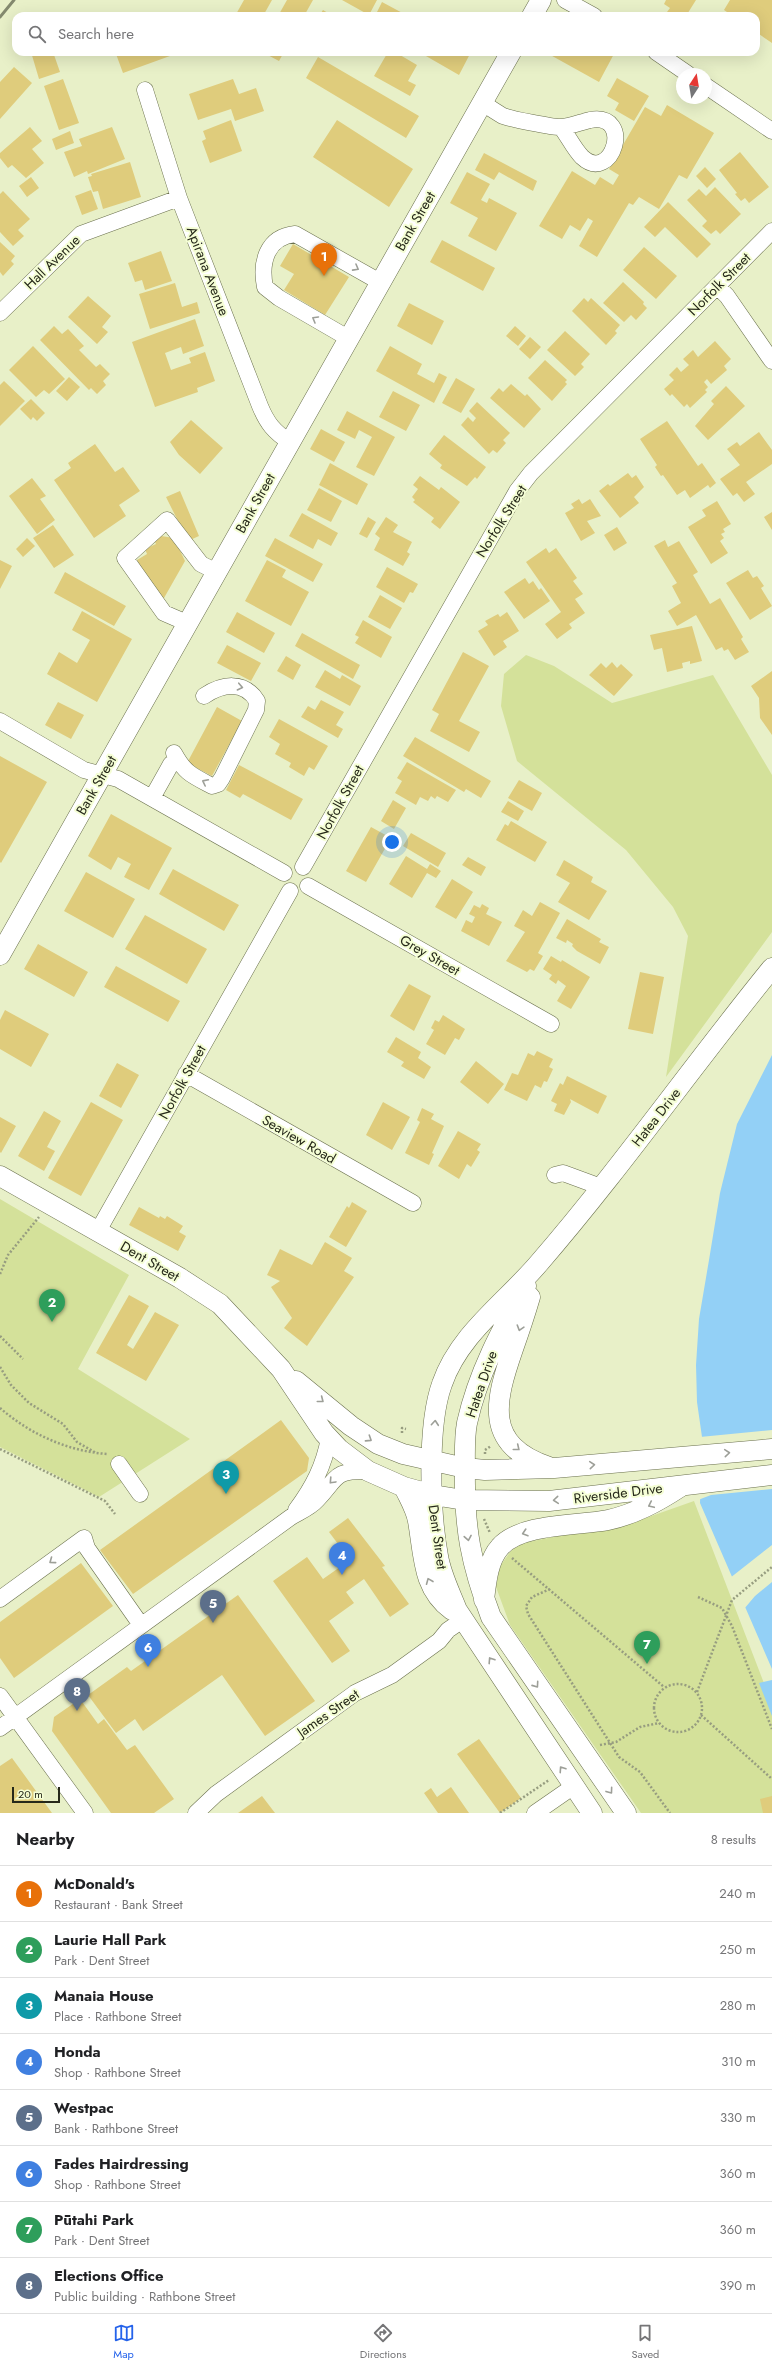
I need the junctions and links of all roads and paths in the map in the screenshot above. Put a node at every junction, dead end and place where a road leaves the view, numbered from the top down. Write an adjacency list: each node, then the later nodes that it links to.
1 (541, 0): 3 (main road)
2 (565, 0): 4 (street)
3 (534, 12)
4 (587, 12)
5 (509, 56): 10 (main road, Bank Street)
6 (662, 56): 7 (street)
7 (679, 68)
8 (145, 90): 13 (street, Apirana Avenue)
9 (712, 90): 12 (street)
10 (482, 103): 11 (street); 15 (main road, Bank Street)
11 (561, 127)
12 (772, 131)
13 (179, 198): 17 (street, Hall Avenue); 20 (street, Apirana Avenue)
14 (772, 231): 16 (street, Norfolk Street)
15 (380, 282): 18 (main road, Bank Street); 18 (street, one-way to 15)
16 (717, 286): 19 (street); 27 (street, Norfolk Street)
17 (0, 313)
18 (348, 338): 20 (main road, Bank Street)
19 (772, 361)
20 (290, 442): 21 (main road, Bank Street)
21 (217, 572): 22 (main road, Bank Street); 22 (street)
22 (187, 623): 25 (main road, Bank Street)
23 (204, 696): 26 (street, one-way to 26)
24 (0, 721): 25 (street)
25 (101, 775): 26 (street); 31 (main road, Bank Street)
26 (152, 798): 28 (street)
27 (303, 867): 28 (street); 29 (street)
28 (284, 873): 30 (street)
29 (308, 886): 30 (street); 33 (street, Grey Street)
30 (290, 891): 34 (street, Norfolk Street)
31 (0, 955)
32 (772, 968): 37 (main road, Hatea Drive)
33 (552, 1024)
34 (186, 1074): 38 (street, Seaview Road); 40 (street, Norfolk Street)
35 (555, 1175): 37 (street)
36 (0, 1176): 39 (main road, Dent Street)
37 (601, 1187): 41 (main road, Hatea Drive)
38 (412, 1203)
39 (50, 1204): 40 (main road, Dent Street); 42 (path)
40 (98, 1231): 46 (main road, Dent Street)
41 (538, 1264): 55 (main road, Hatea Drive, one-way to 41); 57 (main road, Hatea Drive); 58 (main road, one-way to 58)
42 (0, 1274)
43 (0, 1336): 44 (path)
44 (23, 1359)
45 (0, 1367): 47 (path)
46 (280, 1369): 50 (main road, Dent Street); 55 (main road, Dent Street, one-way to 55)
47 (0, 1408)
48 (406, 1429): 49 (path)
49 (402, 1433)
50 (329, 1438): 59 (main road, Dent Street); 68 (street)
51 (497, 1441): 54 (path)
52 (0, 1449): 67 (path)
53 (772, 1449): 58 (main road, Riverside Drive, one-way to 53)
54 (485, 1456)
55 (433, 1462): 57 (main road, Dent Street); 64 (main road, Hatea Drive)
56 (119, 1464): 63 (street)
57 (465, 1468): 58 (main road, Riverside Drive); 65 (main road, Hatea Drive)
58 (554, 1468)
59 (368, 1471): 62 (main road, Dent Street); 68 (street, one-way to 68)
60 (772, 1475): 61 (main road, Riverside Drive)
61 (688, 1484): 65 (main road, Riverside Drive, one-way to 65); 69 (main road, one-way to 69)
62 (404, 1487): 64 (main road, Dent Street); 76 (main road, one-way to 62)
63 (140, 1494)
64 (433, 1495): 65 (main road, Riverside Drive); 76 (main road, Dent Street)
65 (464, 1500): 74 (main road, Dent Street, one-way to 74)
66 (484, 1513): 69 (path)
67 (114, 1514)
68 (291, 1517): 77 (street)
69 (495, 1544): 71 (path); 74 (main road)
70 (772, 1567): 75 (path)
71 (550, 1589): 78 (path); 86 (path)
72 (698, 1597): 75 (path)
73 (0, 1599): 77 (street, one-way to 73)
74 (484, 1600): 96 (main road, Dent Street, one-way to 96)
75 (726, 1616): 79 (path); 85 (path)
76 (464, 1619): 90 (main road, Dent Street, one-way to 76); 92 (street, James Street)
77 (142, 1625): 82 (street)
78 (664, 1687): 79 (path); 83 (path)
79 (696, 1692): 81 (path)
80 (0, 1696): 82 (street)
81 (701, 1715): 83 (path); 89 (path)
82 (15, 1717): 84 (street); 91 (street)
83 (659, 1722): 86 (path)
84 (0, 1728)
85 (772, 1729)
86 (610, 1743): 87 (path); 97 (path)
87 (600, 1745)
88 (551, 1779): 93 (path)
89 (772, 1779)
90 (574, 1786): 94 (street); 95 (main road, Dent Street)
91 (84, 1813)
92 (196, 1813)
93 (500, 1813)
94 (535, 1813)
95 (592, 1813)
96 (626, 1813)
97 (670, 1813)

